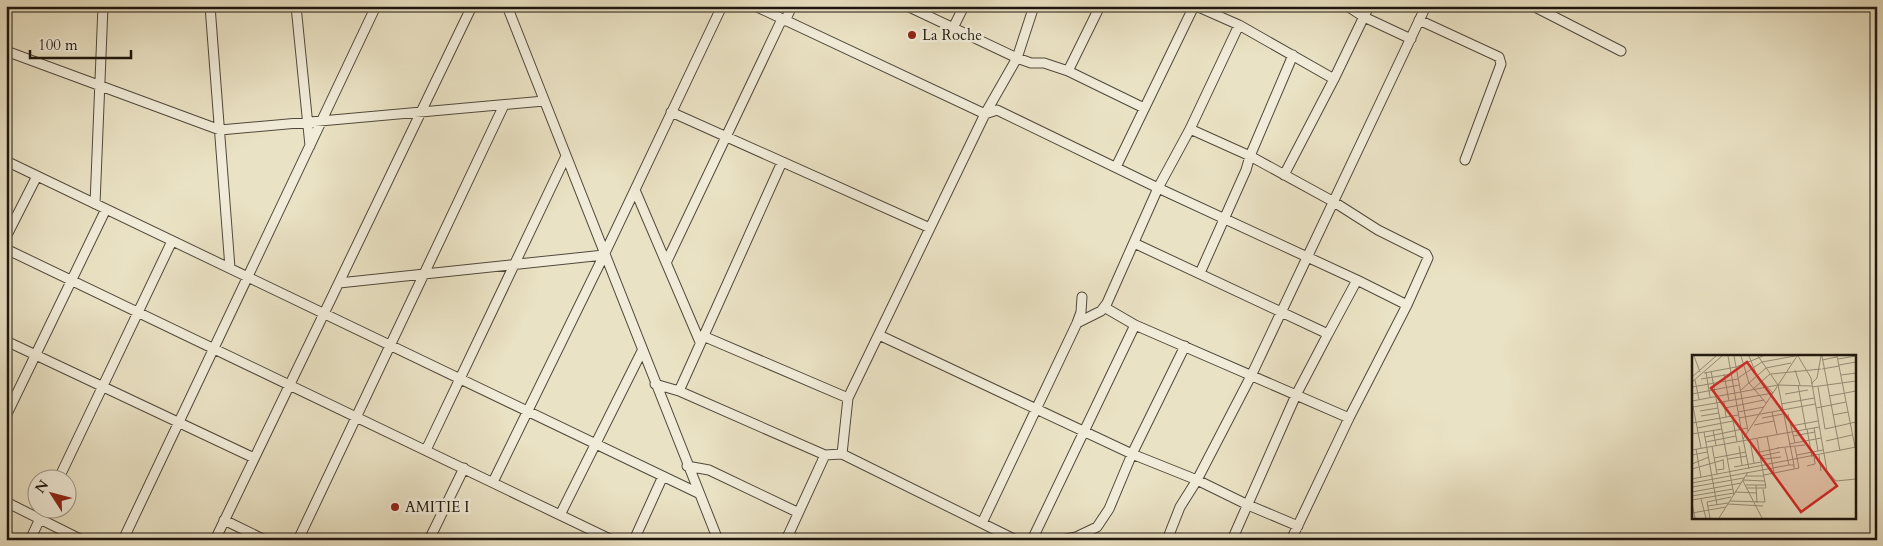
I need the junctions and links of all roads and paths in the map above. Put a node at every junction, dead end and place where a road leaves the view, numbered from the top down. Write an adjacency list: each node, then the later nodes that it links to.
1 (103, 6): 32 (street)
2 (210, 6): 42 (street)
3 (296, 6): 40 (street)
4 (376, 6): 39 (street)
5 (472, 6): 36 (street)
6 (507, 6): 33 (street)
7 (722, 6): 37 (street)
8 (755, 6): 21 (street)
9 (792, 6): 21 (street)
10 (907, 6): 24 (street)
11 (964, 6): 24 (street)
12 (1034, 6): 29 (street)
13 (1100, 6): 30 (street)
14 (1195, 6): 23 (street); 35 (street)
15 (1347, 6): 20 (street)
16 (1369, 6): 20 (street)
17 (1426, 6): 22 (street)
18 (1534, 6): 19 (street)
19 (1550, 10): 27 (street)
20 (1364, 17): 25 (street); 31 (street)
21 (784, 20): 38 (street); 43 (street)
22 (1420, 20): 25 (street); 47 (street)
23 (1240, 25): 28 (street); 41 (street)
24 (953, 28): 29 (street)
25 (1411, 39): 55 (street)
26 (6, 51): 32 (street)
27 (1621, 51)
28 (1293, 55): 31 (street); 46 (street)
29 (1017, 58): 30 (street); 38 (street)
30 (1068, 72): 35 (street)
31 (1334, 79): 51 (street)
32 (100, 86): 42 (street); 56 (street)
33 (544, 101): 34 (street); 45 (street)
34 (504, 105): 36 (street); 70 (street)
35 (1144, 108): 50 (street)
36 (421, 112): 39 (street); 74 (street)
37 (671, 112): 43 (street); 54 (street)
38 (985, 114): 50 (street); 59 (street)
39 (322, 121): 40 (street); 44 (street)
40 (307, 122): 42 (street); 44 (street)
41 (1190, 129): 46 (street); 53 (street)
42 (220, 130): 68 (street)
43 (726, 137): 49 (street); 66 (street)
44 (310, 146): 71 (street)
45 (566, 156): 64 (street); 67 (street)
46 (1250, 156): 51 (street); 58 (street)
47 (1465, 160)
48 (6, 161): 52 (street)
49 (782, 162): 59 (street); 85 (street)
50 (1116, 167): 53 (street)
51 (1284, 175): 55 (street)
52 (37, 176): 56 (street); 60 (street)
53 (1158, 188): 58 (street); 62 (street)
54 (635, 190): 64 (street); 66 (street)
55 (1334, 202): 65 (street); 76 (street)
56 (95, 204): 57 (street)
57 (106, 209): 61 (street); 72 (street)
58 (1225, 218): 65 (street); 69 (street)
59 (930, 228): 84 (street)
60 (6, 237)
61 (172, 241): 68 (street); 78 (street)
62 (1134, 243): 69 (street); 77 (street)
63 (6, 249): 72 (street)
64 (604, 255): 67 (street); 90 (street); 101 (street)
65 (1306, 257): 73 (street); 79 (street)
66 (666, 263): 85 (street)
67 (514, 264): 70 (street); 93 (street)
68 (230, 268): 71 (street)
69 (1200, 273): 79 (street)
70 (424, 274): 74 (street); 87 (street)
71 (248, 277): 80 (street); 89 (street)
72 (72, 280): 78 (street); 91 (street)
73 (1357, 280): 76 (street); 83 (street)
74 (338, 283): 80 (street)
75 (1082, 297): 81 (street)
76 (1407, 305): 104 (street)
77 (1104, 307): 81 (street); 82 (street)
78 (138, 312): 89 (street); 96 (street)
79 (1281, 312): 83 (street); 92 (street)
80 (324, 313): 87 (street); 94 (street)
81 (1077, 323): 100 (street)
82 (1135, 325): 88 (street); 106 (street)
83 (1328, 334): 98 (street)
84 (878, 335): 99 (street); 100 (street)
85 (702, 339): 97 (street); 99 (street)
86 (6, 341): 91 (street)
87 (390, 345): 93 (street); 103 (street)
88 (1185, 346): 92 (street); 110 (street)
89 (214, 348): 94 (street); 105 (street)
90 (642, 351): 95 (street); 107 (street)
91 (36, 355): 96 (street); 102 (street)
92 (1251, 376): 98 (street); 117 (street)
93 (460, 379): 101 (street); 108 (street)
94 (290, 384): 103 (street); 112 (street)
95 (655, 384): 97 (street); 113 (street)
96 (103, 386): 105 (street); 114 (street)
97 (679, 391): 111 (street)
98 (1296, 395): 104 (street); 121 (street)
99 (848, 398): 109 (street)
100 (1037, 410): 106 (street); 126 (street)
101 (528, 411): 107 (street); 118 (street)
102 (6, 416)
103 (356, 417): 108 (street); 136 (street)
104 (1349, 418): 127 (street)
105 (178, 422): 112 (street); 133 (street)
106 (1085, 432): 110 (street); 143 (street)
107 (596, 444): 116 (street); 123 (street)
108 (426, 450): 115 (street)
109 (842, 454): 111 (street); 126 (street)
110 (1132, 454): 117 (street); 144 (street)
111 (825, 455): 122 (street)
112 (254, 458): 125 (street)
113 (688, 466): 119 (street); 122 (street)
114 (64, 468)
115 (464, 468): 118 (street); 130 (street)
116 (663, 476): 119 (street); 138 (street)
117 (1196, 480): 121 (street); 145 (street)
118 (493, 482): 123 (street)
119 (698, 492): 139 (street)
120 (6, 502): 124 (street)
121 (1248, 505): 127 (street); 146 (street)
122 (797, 512): 129 (street)
123 (560, 515): 137 (street)
124 (40, 519): 131 (street); 132 (street)
125 (224, 520): 134 (street); 135 (street)
126 (982, 523): 128 (street)
127 (1298, 526): 147 (street)
128 (998, 531): 141 (street); 142 (street)
129 (787, 538): 140 (street)
130 (432, 539)
131 (30, 540)
132 (82, 540)
133 (123, 540)
134 (215, 540)
135 (265, 540)
136 (298, 540)
137 (612, 540)
138 (634, 540)
139 (718, 540)
140 (797, 540)
141 (994, 540)
142 (1016, 540)
143 (1032, 540)
144 (1061, 540)
145 (1167, 540)
146 (1232, 540)
147 (1291, 540)

